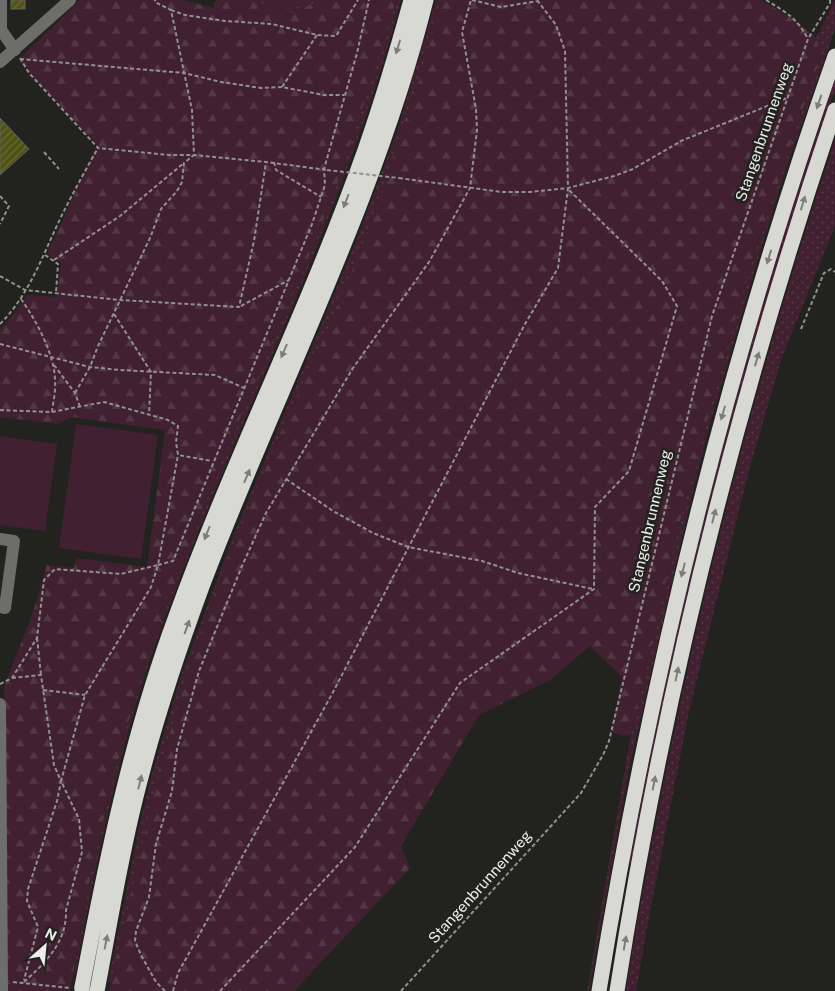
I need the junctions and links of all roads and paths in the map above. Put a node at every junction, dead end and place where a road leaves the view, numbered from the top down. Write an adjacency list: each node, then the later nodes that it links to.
1 (1, 0): 13 (street)
2 (70, 0): 16 (street)
3 (155, 0): 12 (path)
4 (358, 0): 14 (path)
5 (369, 0): 21 (path)
6 (411, 0): 81 (highway, one-way to 81)
7 (426, 0): 81 (highway, one-way to 7)
8 (472, 0): 10 (path); 32 (path)
9 (766, 0): 15 (path)
10 (538, 1): 33 (path)
11 (830, 1): 15 (path, Stangenbrunnenweg)
12 (171, 10): 14 (path); 19 (path)
13 (0, 21): 16 (street)
14 (317, 35): 20 (path)
15 (808, 39): 22 (path, Stangenbrunnenweg)
16 (17, 54): 18 (street); 19 (path); 24 (path)
17 (835, 56): 86 (highway, one-way to 86)
18 (0, 62)
19 (184, 73): 20 (path); 26 (path)
20 (282, 87): 21 (path)
21 (344, 95): 31 (path)
22 (788, 97): 33 (path); 85 (path, Stangenbrunnenweg)
23 (835, 110): 87 (highway, one-way to 23)
24 (98, 148): 26 (path); 37 (path)
25 (44, 152): 30 (path)
26 (194, 155): 27 (path); 29 (path)
27 (266, 162): 28 (path); 46 (path)
28 (274, 162): 31 (path); 35 (path)
29 (184, 163): 38 (path); 45 (path)
30 (59, 169)
31 (324, 169): 32 (path, bridge); 35 (path)
32 (470, 188): 33 (path); 63 (path)
33 (568, 188): 65 (path); 67 (path)
34 (0, 196): 36 (path)
35 (321, 197): 41 (path)
36 (0, 224)
37 (45, 255): 38 (path); 42 (path)
38 (54, 260): 43 (path)
39 (835, 272): 49 (path)
40 (0, 276): 42 (path)
41 (289, 280): 46 (path); 55 (path)
42 (26, 290): 43 (path); 44 (path)
43 (56, 294): 45 (path)
44 (21, 299): 48 (path); 51 (path)
45 (120, 300): 46 (path); 47 (path)
46 (239, 307)
47 (114, 314): 53 (path); 54 (path)
48 (0, 324)
49 (801, 329)
50 (0, 344): 51 (path)
51 (50, 356): 52 (path); 53 (path)
52 (52, 364): 56 (path); 59 (path)
53 (90, 367): 54 (path); 56 (path)
54 (151, 372): 55 (path); 60 (path)
55 (244, 388): 62 (path)
56 (75, 393): 57 (path)
57 (80, 406): 59 (path); 60 (path)
58 (0, 410): 59 (path)
59 (52, 412)
60 (149, 415): 61 (path)
61 (178, 456): 62 (path); 66 (path)
62 (214, 461): 66 (path)
63 (286, 479): 65 (path); 82 (path)
64 (0, 539): 68 (street)
65 (408, 548): 67 (path); 83 (path)
66 (158, 565): 69 (path); 74 (path)
67 (594, 589): 84 (path)
68 (0, 607)
69 (37, 638): 70 (path); 71 (path)
70 (41, 675): 71 (path); 73 (path)
71 (12, 678): 72 (path)
72 (0, 684)
73 (43, 690): 74 (path); 77 (path)
74 (85, 695): 77 (path)
75 (0, 704): 76 (street)
76 (1, 770): 80 (street)
77 (61, 781): 78 (path); 78 (path)
78 (24, 982): 79 (path); 80 (path)
79 (56, 986)
80 (1, 988)
81 (90, 990)
82 (166, 991)
83 (173, 991)
84 (220, 991)
85 (401, 991)
86 (599, 991)
87 (617, 991)

